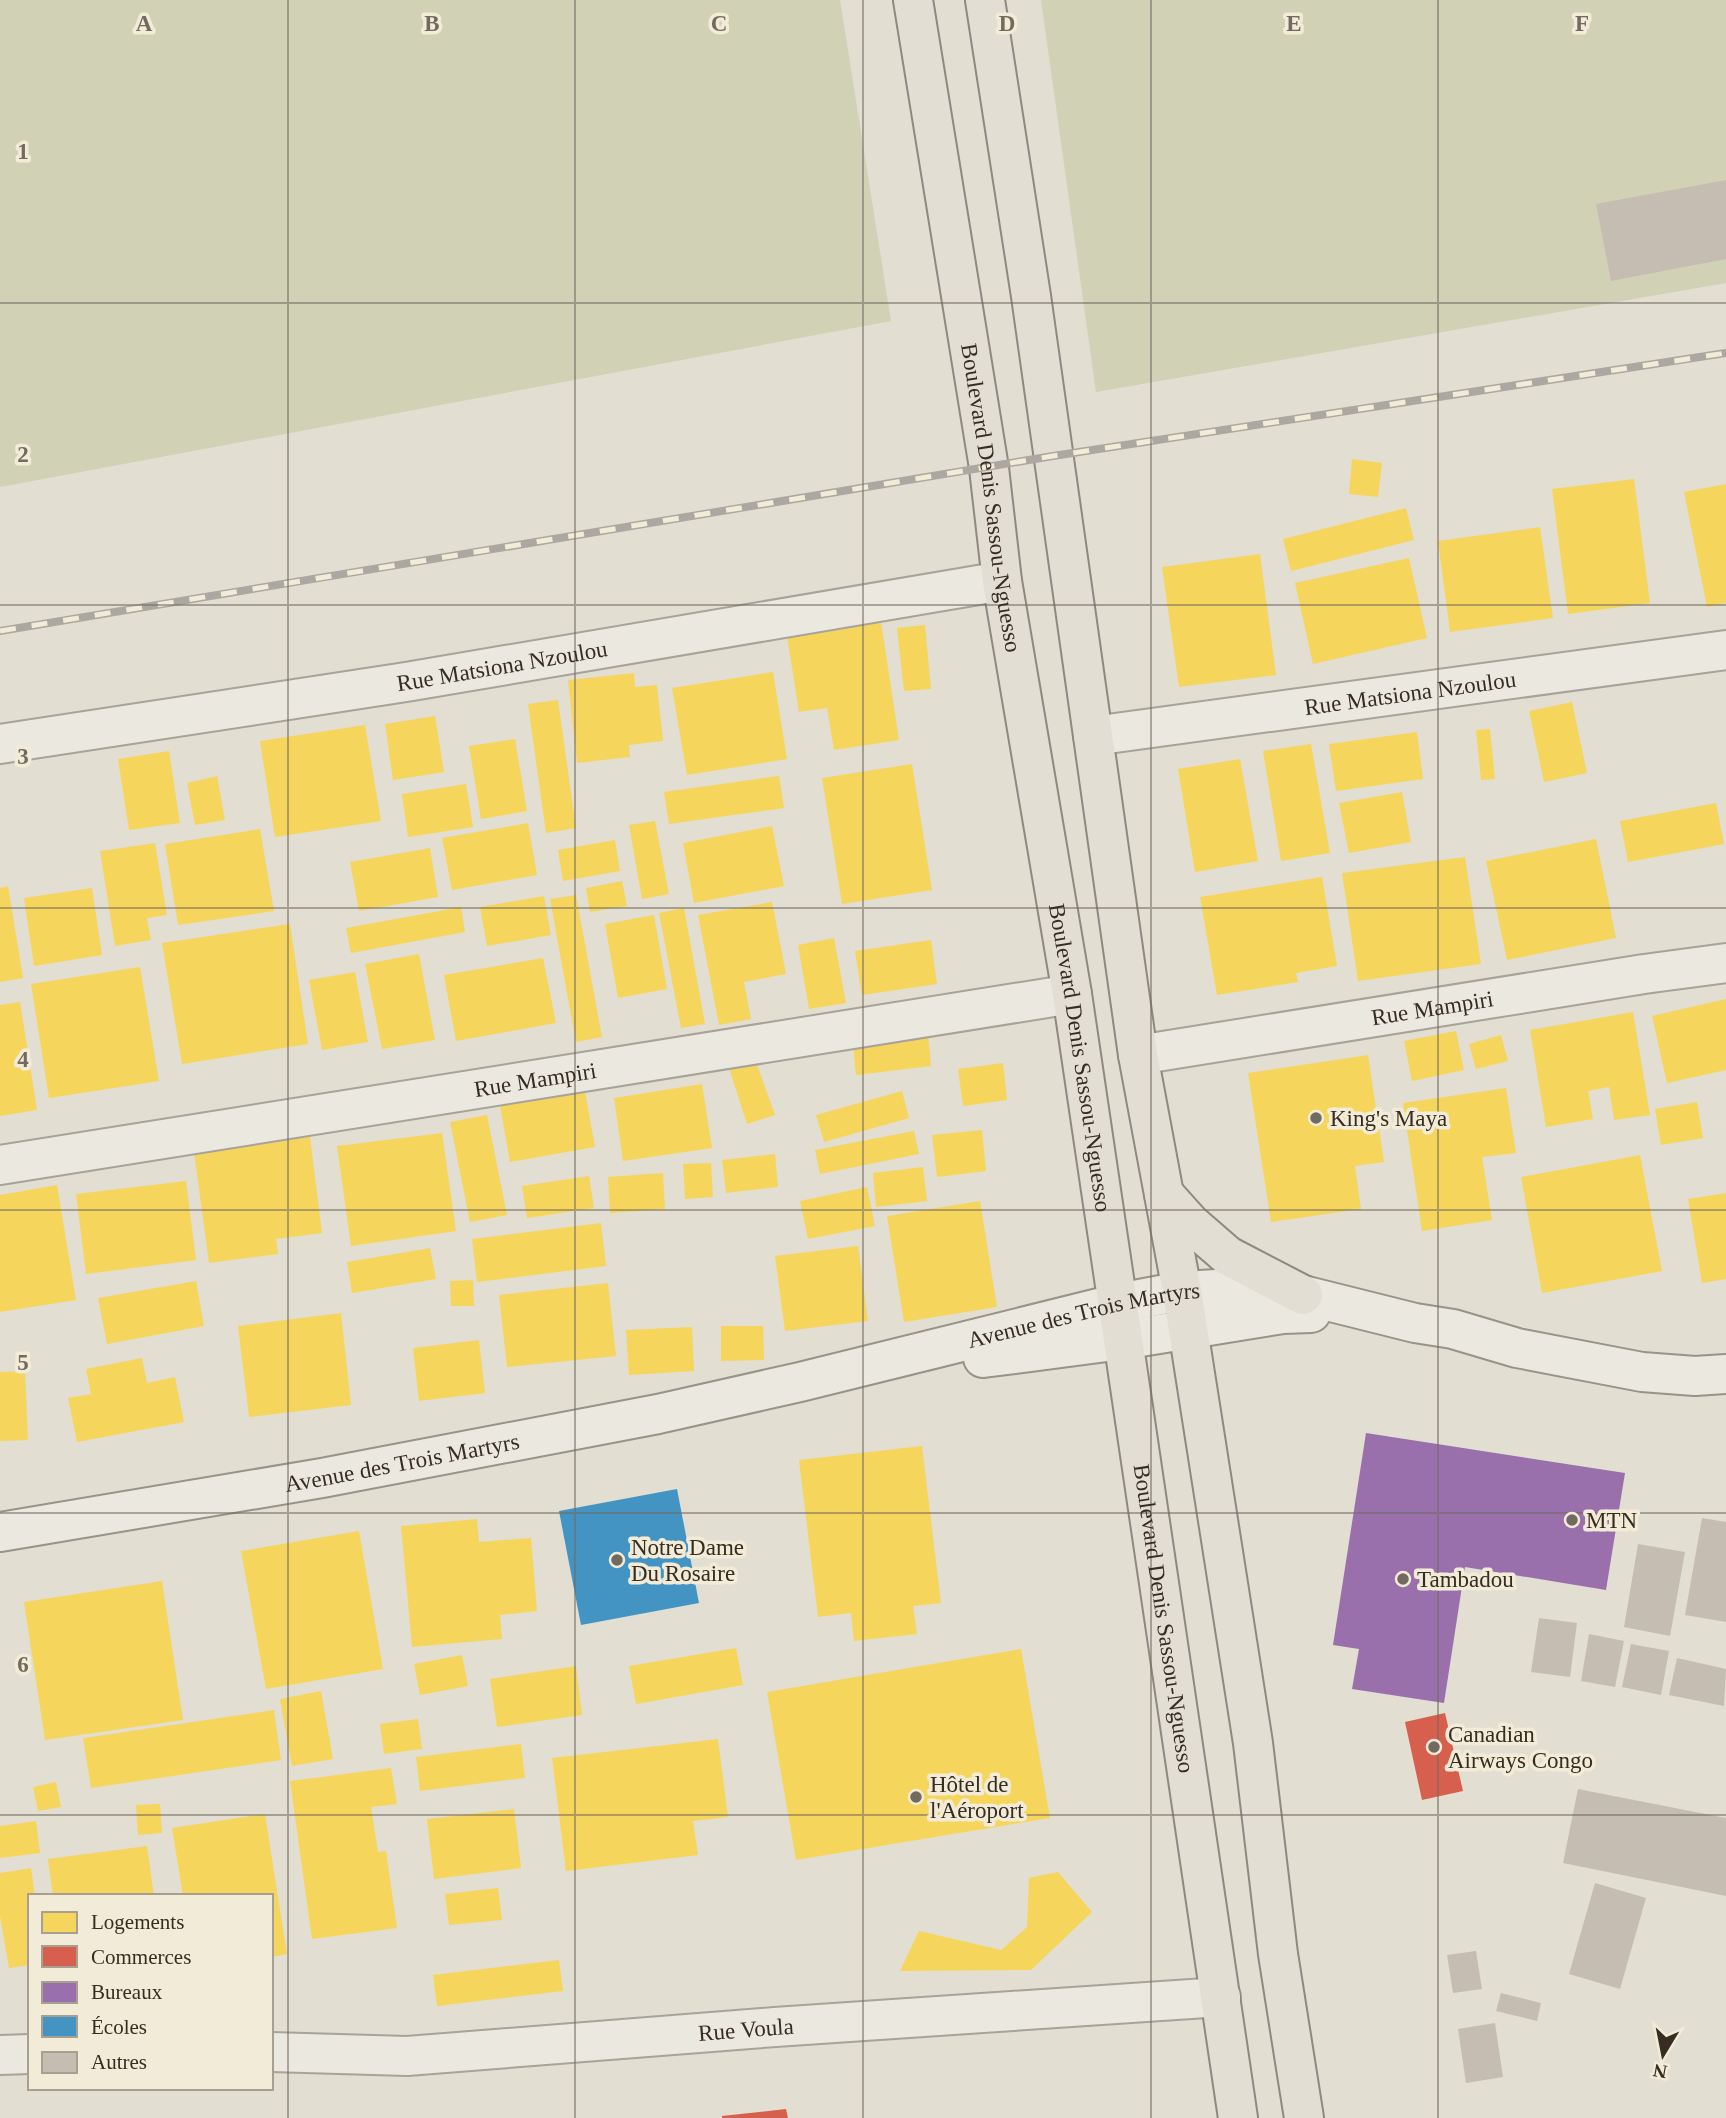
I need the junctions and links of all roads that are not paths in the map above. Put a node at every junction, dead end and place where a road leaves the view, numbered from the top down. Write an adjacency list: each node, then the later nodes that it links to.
1 (913, 0): 3 (main road, Boulevard Denis Sassou-Nguesso)
2 (985, 0): 5 (main road)
3 (1002, 581): 6 (street, Rue Matsiona Nzoulou); 8 (main road, Boulevard Denis Sassou-Nguesso)
4 (1726, 650): 5 (street, Rue Matsiona Nzoulou)
5 (1093, 736): 9 (main road)
6 (0, 744)
7 (1726, 963): 9 (street, Rue Mampiri)
8 (1072, 994): 10 (street, Rue Mampiri); 14 (main road, Boulevard Denis Sassou-Nguesso)
9 (1138, 1055): 11 (main road)
10 (0, 1165)
11 (1164, 1194): 12 (main road); 13 (main road)
12 (1182, 1291): 13 (street, Avenue des Trois Martyrs); 14 (street, Avenue des Trois Martyrs); 16 (main road)
13 (1303, 1295): 15 (street, Avenue des Trois Martyrs)
14 (1119, 1303): 17 (main road, Boulevard Denis Sassou-Nguesso); 19 (street, Avenue des Trois Martyrs)
15 (1371, 1311): 16 (street, Avenue des Trois Martyrs); 18 (street, Avenue des Trois Martyrs)
16 (1187, 1329): 17 (street, Avenue des Trois Martyrs); 26 (main road)
17 (1122, 1340): 19 (street, Avenue des Trois Martyrs); 21 (main road, Boulevard Denis Sassou-Nguesso)
18 (1726, 1374)
19 (800, 1382): 20 (street, Avenue des Trois Martyrs)
20 (0, 1532)
21 (1221, 1997): 22 (street, Rue Voula); 25 (main road, Boulevard Denis Sassou-Nguesso)
22 (273, 2052)
23 (28, 2054): 24 (street)
24 (0, 2055)
25 (1238, 2118)
26 (1304, 2118)

